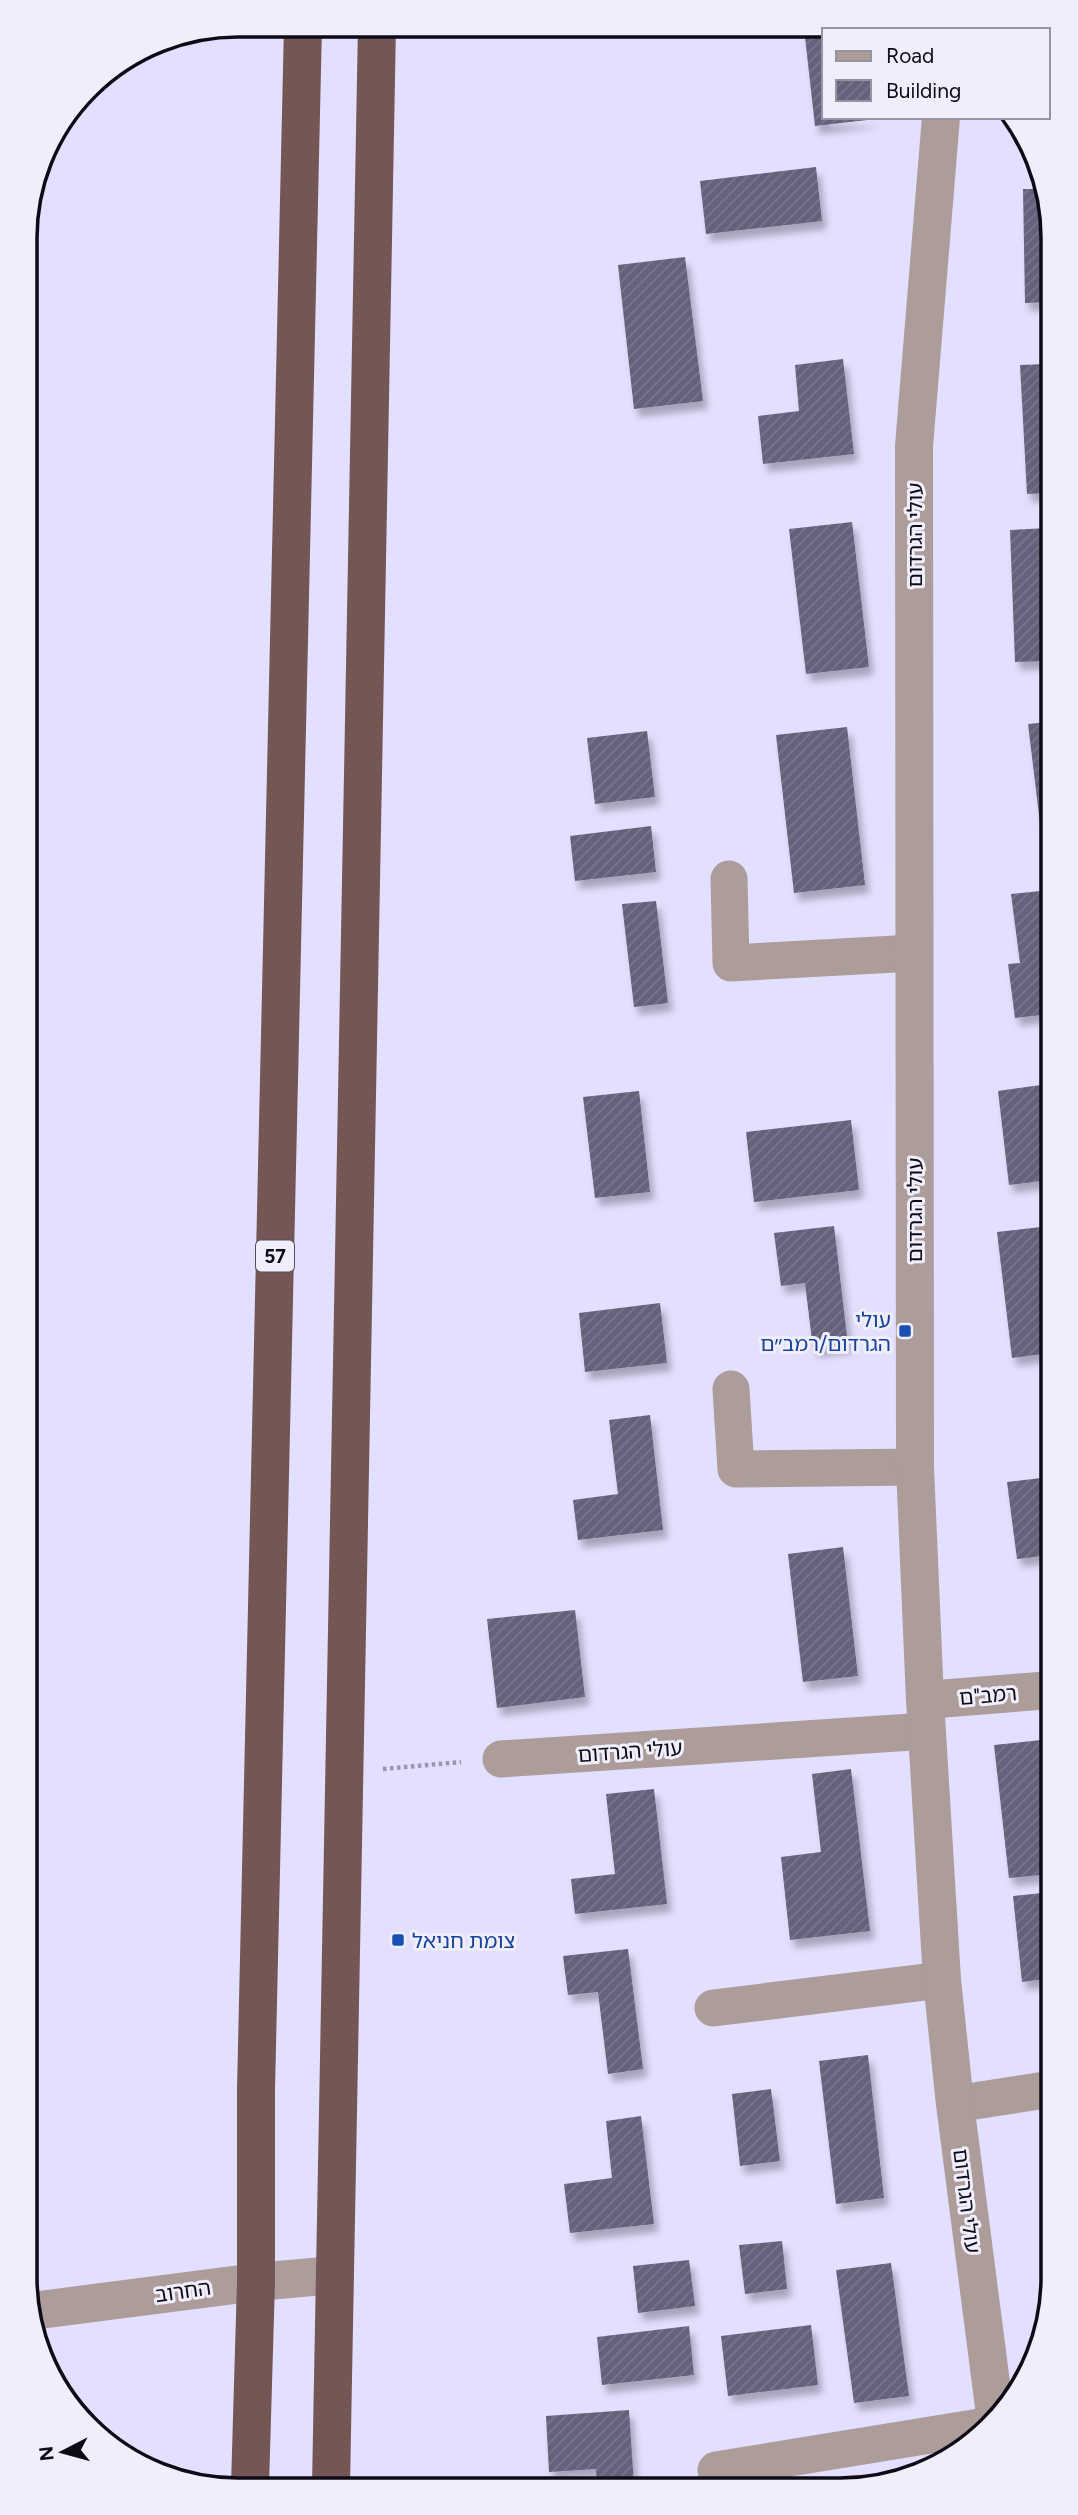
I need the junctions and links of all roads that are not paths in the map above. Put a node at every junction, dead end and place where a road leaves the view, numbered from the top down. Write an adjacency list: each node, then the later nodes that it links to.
1 (303, 37): 16 (highway, 57)
2 (377, 37): 15 (highway)
3 (942, 119): 5 (street, עולי הגרדום)
4 (729, 879): 5 (street)
5 (914, 953): 7 (street, עולי הגרדום)
6 (731, 1389): 7 (street)
7 (915, 1467): 9 (street, עולי הגרדום)
8 (1041, 1692): 9 (street, רמב"ם)
9 (926, 1716): 10 (street, עולי הגרדום); 11 (street, עולי הגרדום)
10 (501, 1759)
11 (942, 1980): 12 (street); 14 (street, עולי הגרדום)
12 (713, 2008)
13 (1041, 2091): 14 (street)
14 (955, 2104): 18 (street, עולי הגרדום)
15 (335, 2275): 16 (street, החרוב); 22 (highway)
16 (256, 2282): 17 (street, החרוב); 21 (highway, 57)
17 (39, 2310)
18 (992, 2409)
19 (975, 2426): 20 (street, עולי הגרדום)
20 (716, 2470)
21 (250, 2478)
22 (331, 2478)

